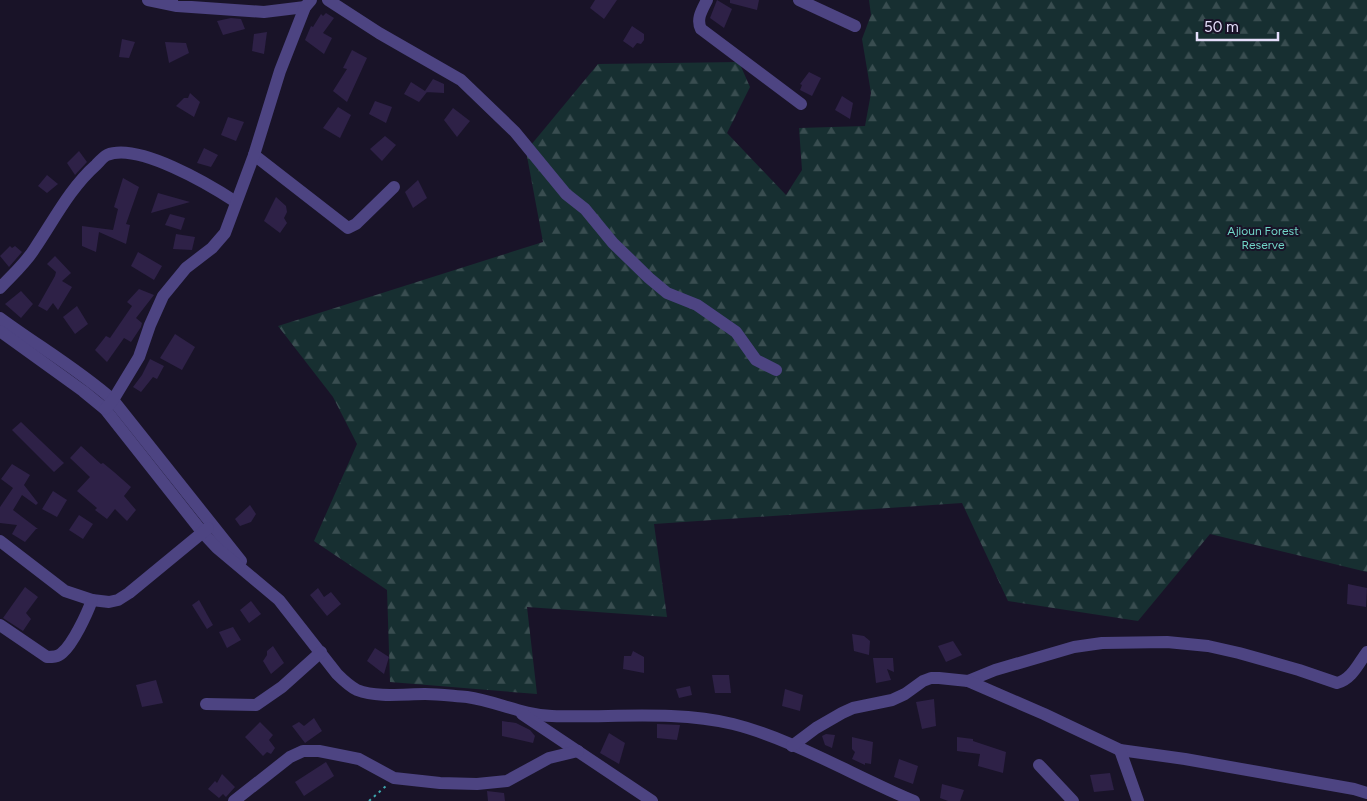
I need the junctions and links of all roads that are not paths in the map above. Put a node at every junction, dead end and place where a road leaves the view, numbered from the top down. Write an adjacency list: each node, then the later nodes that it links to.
1 (148, 0): 5 (street)
2 (328, 0): 14 (street)
3 (707, 0): 7 (street)
4 (799, 0): 6 (street)
5 (308, 4): 8 (street)
6 (855, 26)
7 (800, 104)
8 (254, 154): 9 (street); 10 (street)
9 (394, 186)
10 (236, 202): 11 (street); 15 (street)
11 (0, 288)
12 (0, 318): 15 (street)
13 (0, 331): 15 (street)
14 (776, 370)
15 (109, 405): 16 (street)
16 (207, 529): 18 (street); 20 (street)
17 (0, 541): 18 (street)
18 (92, 600): 19 (street)
19 (0, 625)
20 (321, 652): 23 (street); 24 (street)
21 (1367, 652): 22 (street)
22 (968, 682): 25 (street); 26 (street)
23 (206, 704)
24 (518, 711): 25 (street); 27 (street)
25 (792, 746): 32 (street)
26 (1120, 750): 29 (street); 34 (street)
27 (578, 751): 30 (street); 31 (street)
28 (1039, 765): 33 (street)
29 (1367, 793)
30 (234, 801)
31 (652, 801)
32 (914, 801)
33 (1073, 801)
34 (1138, 801)

